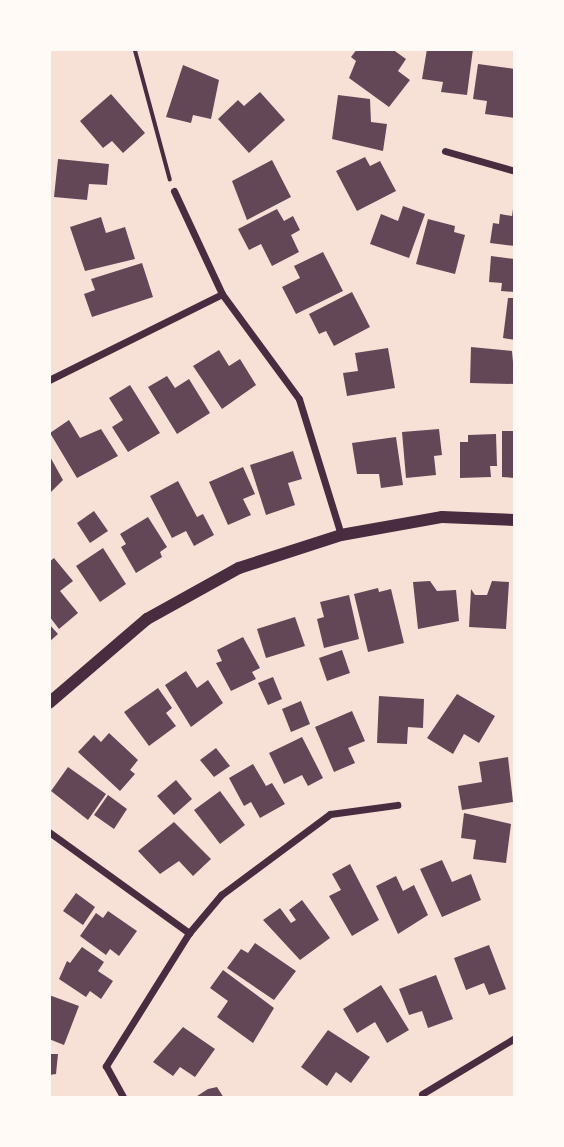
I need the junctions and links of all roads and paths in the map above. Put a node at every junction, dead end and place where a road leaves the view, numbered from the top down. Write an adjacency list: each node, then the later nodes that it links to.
1 (135, 49): 4 (path)
2 (445, 150): 3 (street)
3 (515, 171)
4 (174, 191): 5 (street)
5 (222, 294): 6 (street); 8 (street)
6 (49, 380)
7 (515, 520): 8 (street)
8 (341, 535): 9 (street)
9 (49, 703)
10 (397, 805): 12 (street)
11 (49, 832): 12 (street)
12 (189, 933): 15 (street)
13 (515, 1038): 14 (street)
14 (422, 1094)
15 (124, 1098)

